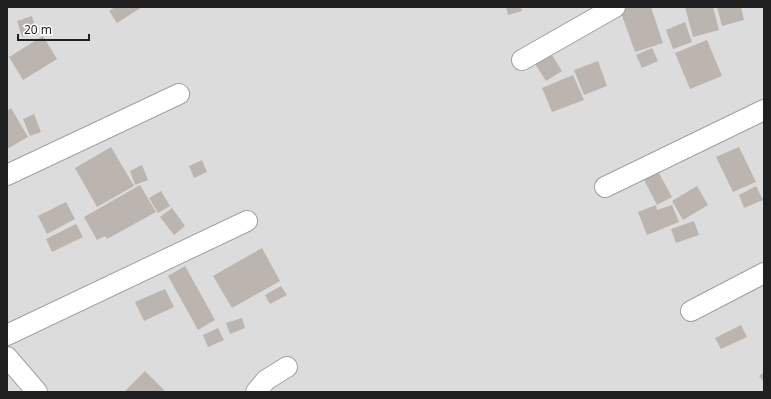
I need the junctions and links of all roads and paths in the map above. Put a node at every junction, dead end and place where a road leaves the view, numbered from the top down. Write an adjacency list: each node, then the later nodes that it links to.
1 (615, 7): 2 (street)
2 (522, 60)
3 (179, 94): 5 (street)
4 (764, 110): 6 (street)
5 (7, 175)
6 (605, 187)
7 (247, 221): 10 (street)
8 (764, 273): 9 (street)
9 (691, 311)
10 (7, 335)
11 (7, 357): 13 (street)
12 (287, 367): 14 (street)
13 (37, 392)
14 (256, 392)

